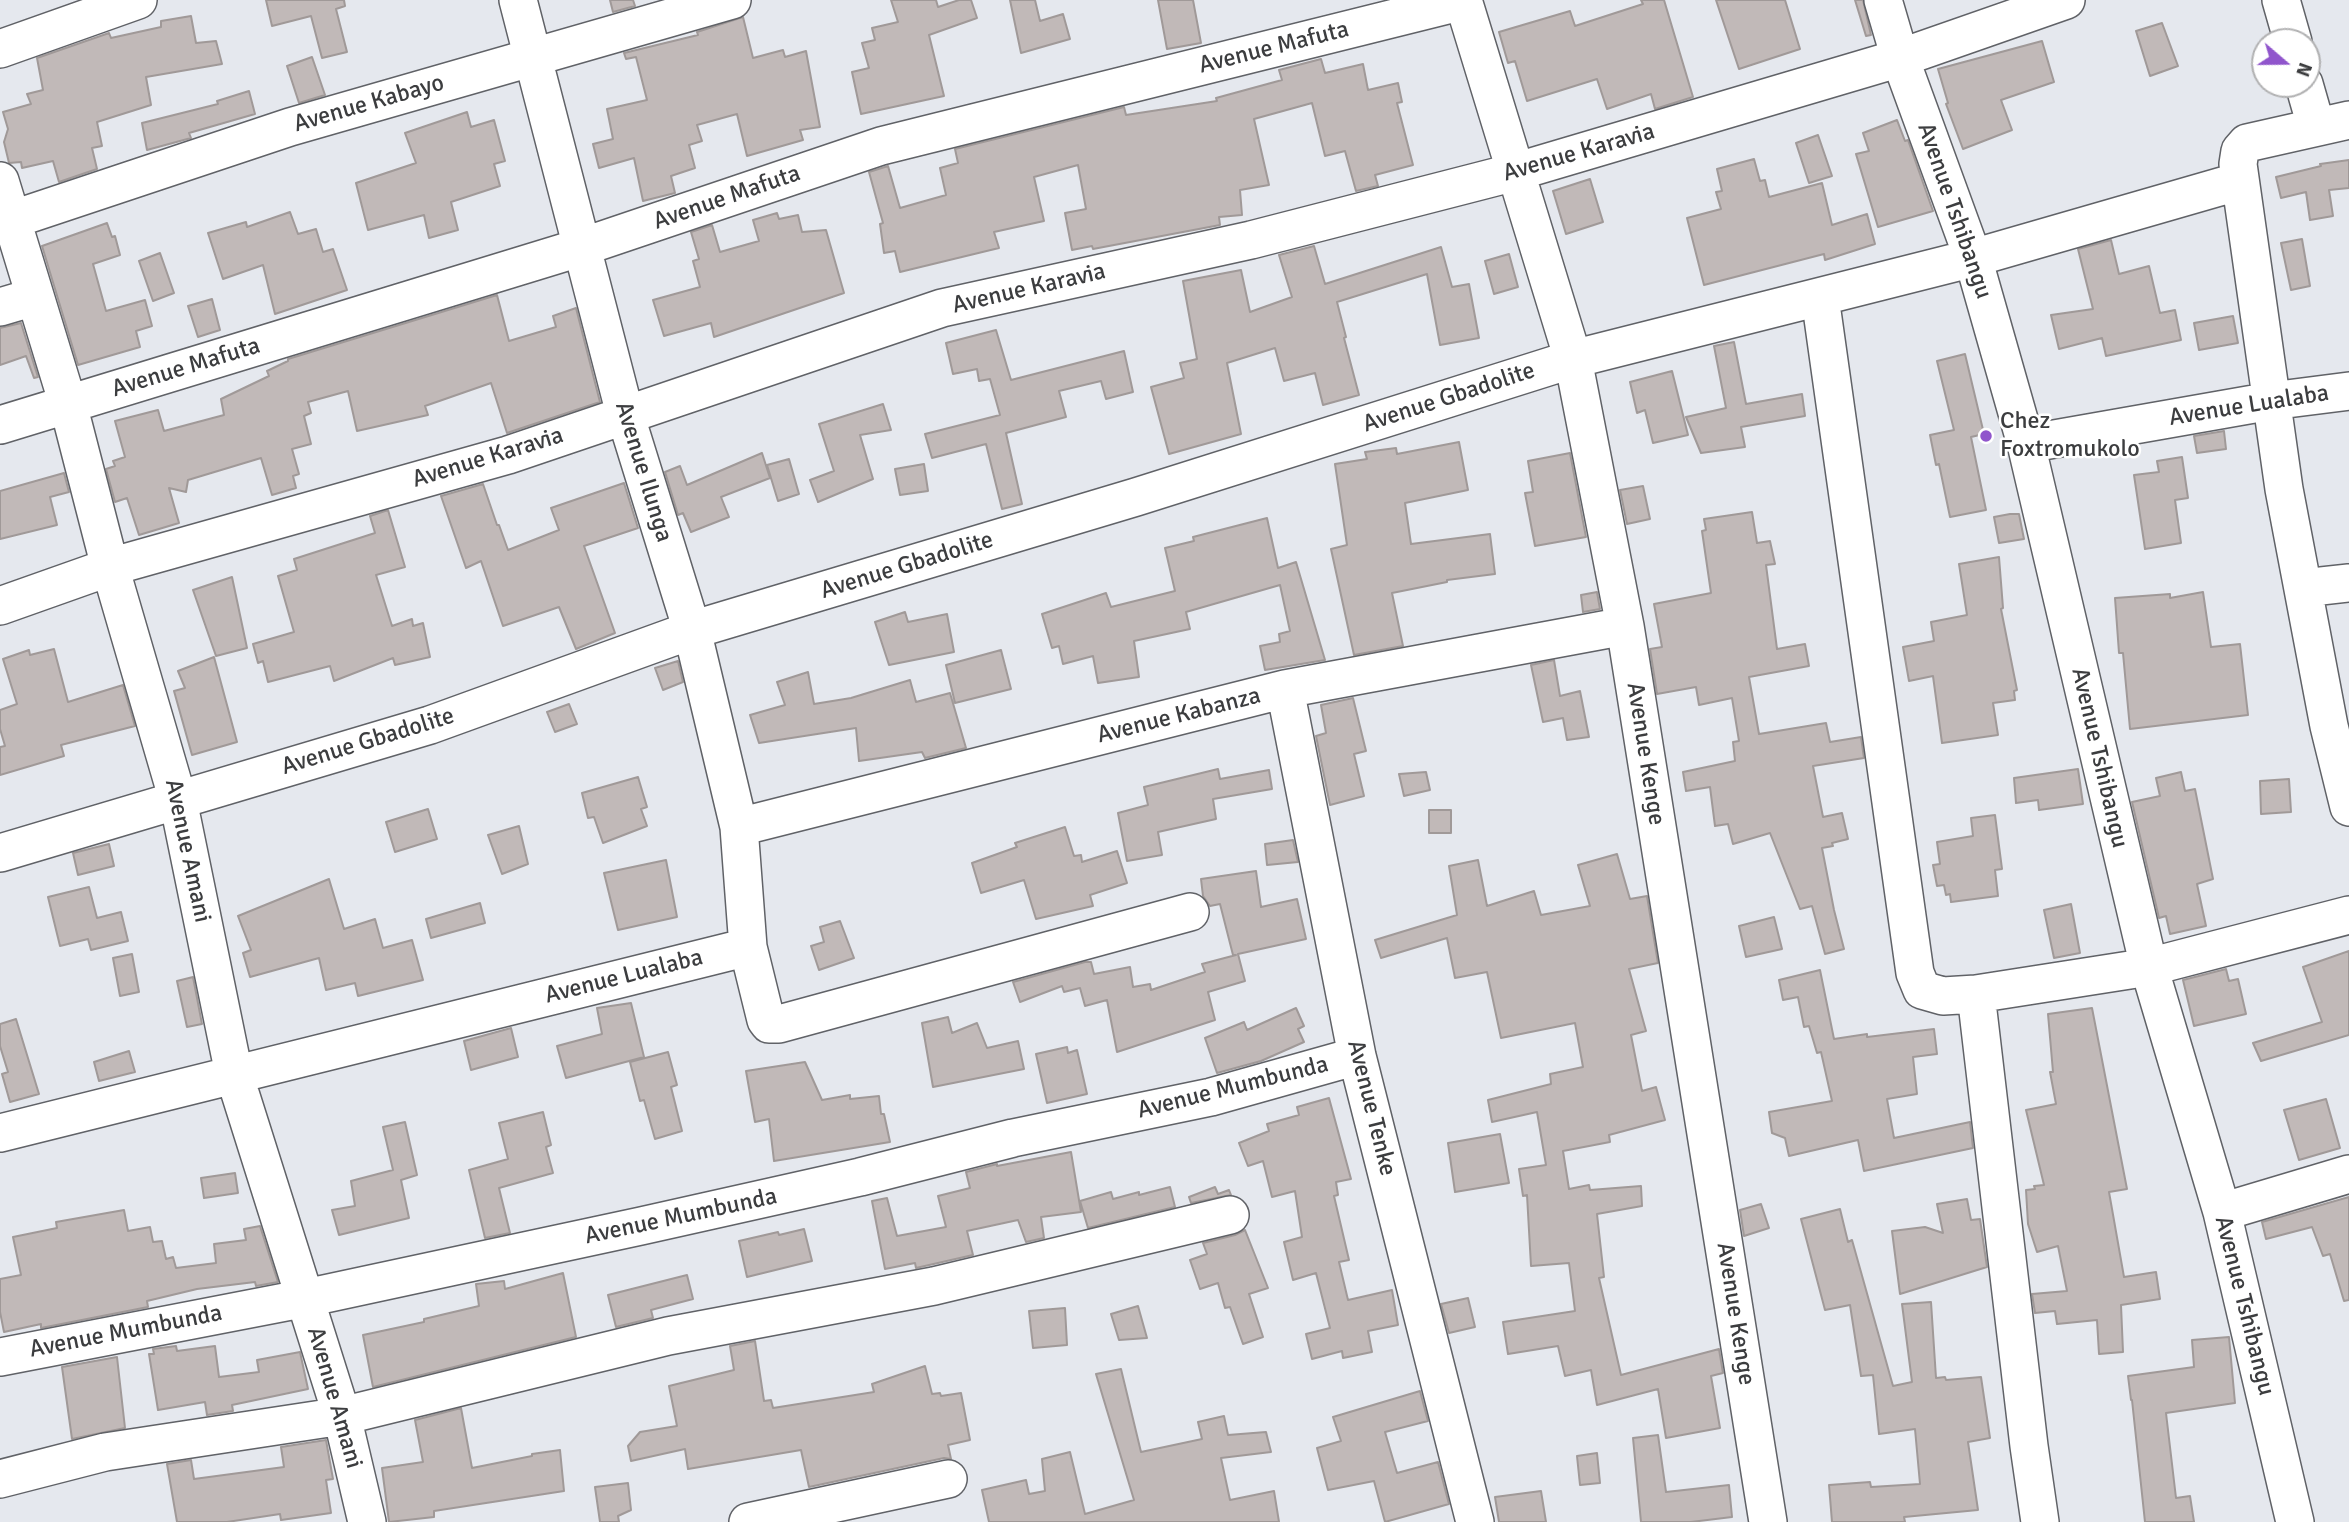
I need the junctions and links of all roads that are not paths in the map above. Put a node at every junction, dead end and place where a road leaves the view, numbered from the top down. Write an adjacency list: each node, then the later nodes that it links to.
1 (138, 0): 9 (street)
2 (518, 0): 10 (street, Avenue Ilunga)
3 (732, 0): 10 (street, Avenue Kabayo)
4 (1883, 0): 11 (street, Avenue Tshibangu)
5 (2066, 0): 11 (street, Avenue Karavia)
6 (2281, 0): 8 (street)
7 (1463, 1): 14 (street, Avenue Kenge); 18 (street, Avenue Mafuta)
8 (2288, 28)
9 (0, 49)
10 (532, 57): 17 (street, Avenue Kabayo); 18 (street, Avenue Ilunga)
11 (1900, 58): 14 (street, Avenue Karavia); 19 (street, Avenue Tshibangu)
12 (2314, 98): 13 (street)
13 (2332, 123): 16 (street)
14 (1515, 172): 22 (street, Avenue Kenge); 26 (street, Avenue Karavia)
15 (0, 181): 17 (street, Avenue Amani)
16 (2240, 181): 19 (street, Avenue Gbadolite); 24 (street)
17 (11, 220): 21 (street, Avenue Amani)
18 (582, 247): 25 (street, Avenue Mafuta); 26 (street, Avenue Ilunga)
19 (1973, 258): 20 (street, Avenue Gbadolite); 28 (street, Avenue Tshibangu)
20 (1820, 297): 22 (street, Avenue Gbadolite); 44 (street)
21 (17, 302): 25 (street, Avenue Amani)
22 (1573, 359): 33 (street, Avenue Kenge); 34 (street, Avenue Gbadolite)
23 (2349, 391): 24 (street, Avenue Lualaba)
24 (2271, 401): 28 (street, Avenue Lualaba); 31 (street)
25 (68, 404): 27 (street, Avenue Mafuta); 29 (street, Avenue Amani)
26 (625, 414): 29 (street, Avenue Karavia); 34 (street, Avenue Ilunga)
27 (0, 425)
28 (2026, 444): 43 (street, Avenue Tshibangu)
29 (110, 567): 32 (street, Avenue Karavia); 36 (street, Avenue Amani)
30 (2349, 583): 31 (street)
31 (2303, 587): 37 (street)
32 (0, 606)
33 (1625, 626): 35 (street, Avenue Kabanza); 59 (street, Avenue Kenge)
34 (692, 630): 36 (street, Avenue Gbadolite); 38 (street, Avenue Ilunga)
35 (1286, 689): 38 (street, Avenue Kabanza); 45 (street, Avenue Tenke)
36 (178, 800): 39 (street, Avenue Gbadolite); 46 (street, Avenue Amani)
37 (2349, 807)
38 (738, 827): 42 (street, Avenue Ilunga)
39 (0, 853)
40 (1190, 912): 42 (street)
41 (2349, 915): 43 (street)
42 (748, 947): 46 (street, Avenue Lualaba)
43 (2149, 967): 44 (street); 49 (street, Avenue Tshibangu)
44 (1976, 994): 60 (street)
45 (1357, 1056): 51 (street, Avenue Mumbunda); 58 (street, Avenue Tenke)
46 (234, 1074): 47 (street, Avenue Lualaba); 51 (street, Avenue Amani)
47 (0, 1133)
48 (2349, 1174): 49 (street)
49 (2222, 1212): 61 (street, Avenue Tshibangu)
50 (1230, 1215): 53 (street)
51 (306, 1298): 52 (street, Avenue Mumbunda); 53 (street, Avenue Amani)
52 (0, 1357)
53 (342, 1416): 54 (street); 56 (street, Avenue Amani)
54 (0, 1479)
55 (948, 1479): 57 (street)
56 (368, 1522)
57 (748, 1522)
58 (1475, 1522)
59 (1768, 1522)
60 (2040, 1522)
61 (2295, 1522)

